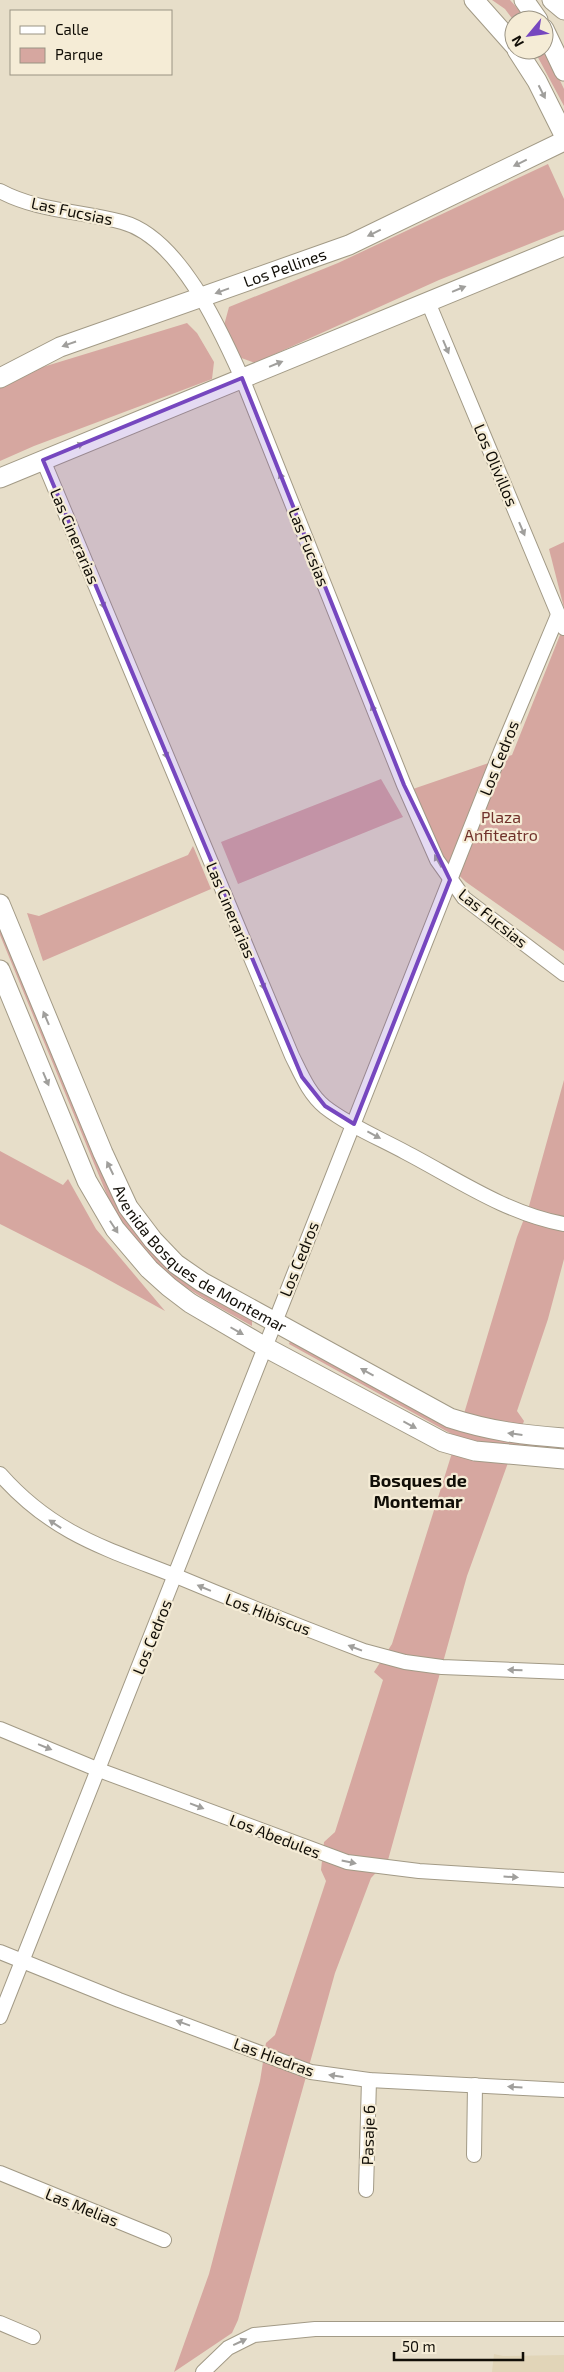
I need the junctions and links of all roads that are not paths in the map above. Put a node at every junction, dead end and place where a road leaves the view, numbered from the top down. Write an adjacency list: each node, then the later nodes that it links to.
1 (474, 0): 4 (street)
2 (552, 0): 3 (street)
3 (564, 10)
4 (504, 34)
5 (554, 50): 7 (street)
6 (523, 60): 8 (street, one-way to 8)
7 (564, 71)
8 (564, 135)
9 (564, 141): 12 (street, Los Pellines, one-way to 12)
10 (0, 191): 12 (street, Las Fucsias)
11 (564, 246): 13 (street, one-way to 11)
12 (201, 299): 14 (street, Los Pellines, one-way to 14); 15 (street, Las Fucsias)
13 (428, 302): 15 (street, one-way to 13); 18 (street, Los Olivillos, one-way to 18)
14 (0, 378)
15 (242, 378): 16 (street, one-way to 15); 19 (street, Las Fucsias, one-way to 15)
16 (43, 460): 17 (street); 23 (street, Las Cinerarias, one-way to 23)
17 (0, 478)
18 (561, 621): 19 (street, Los Cedros)
19 (450, 880): 22 (street, Las Fucsias); 23 (street, Los Cedros)
20 (0, 904): 25 (street, Avenida Bosques de Montemar, one-way to 20)
21 (0, 970): 26 (street, Avenida Bosques de Montemar, one-way to 26)
22 (564, 974)
23 (354, 1124): 24 (street, Las Cinerarias, one-way to 24); 25 (street, Los Cedros)
24 (564, 1224)
25 (274, 1321): 26 (street, Los Cedros); 27 (street, Avenida Bosques de Montemar, one-way to 25)
26 (265, 1347): 28 (street, Avenida Bosques de Montemar, one-way to 28); 30 (street, Los Cedros)
27 (564, 1438)
28 (564, 1459)
29 (0, 1474): 30 (street, Los Hibiscus, one-way to 29)
30 (176, 1576): 31 (street, Los Hibiscus, one-way to 30); 33 (street, Los Cedros)
31 (564, 1672)
32 (0, 1729): 33 (street, Los Abedules, one-way to 33)
33 (99, 1770): 34 (street, Los Abedules, one-way to 34); 36 (street, Los Cedros)
34 (564, 1880)
35 (0, 1952): 36 (street, Las Hiedras)
36 (21, 1962): 37 (street, Los Cedros); 38 (street, Las Hiedras, one-way to 36)
37 (0, 2017)
38 (369, 2080): 39 (street, Las Hiedras); 43 (street, Pasaje 6)
39 (474, 2085): 40 (street, Las Hiedras, one-way to 39); 41 (street)
40 (564, 2090)
41 (474, 2155)
42 (0, 2173): 44 (street, Las Melias)
43 (366, 2190)
44 (164, 2240)
45 (0, 2323): 47 (street)
46 (564, 2329): 48 (street, one-way to 46)
47 (33, 2337)
48 (203, 2372)

